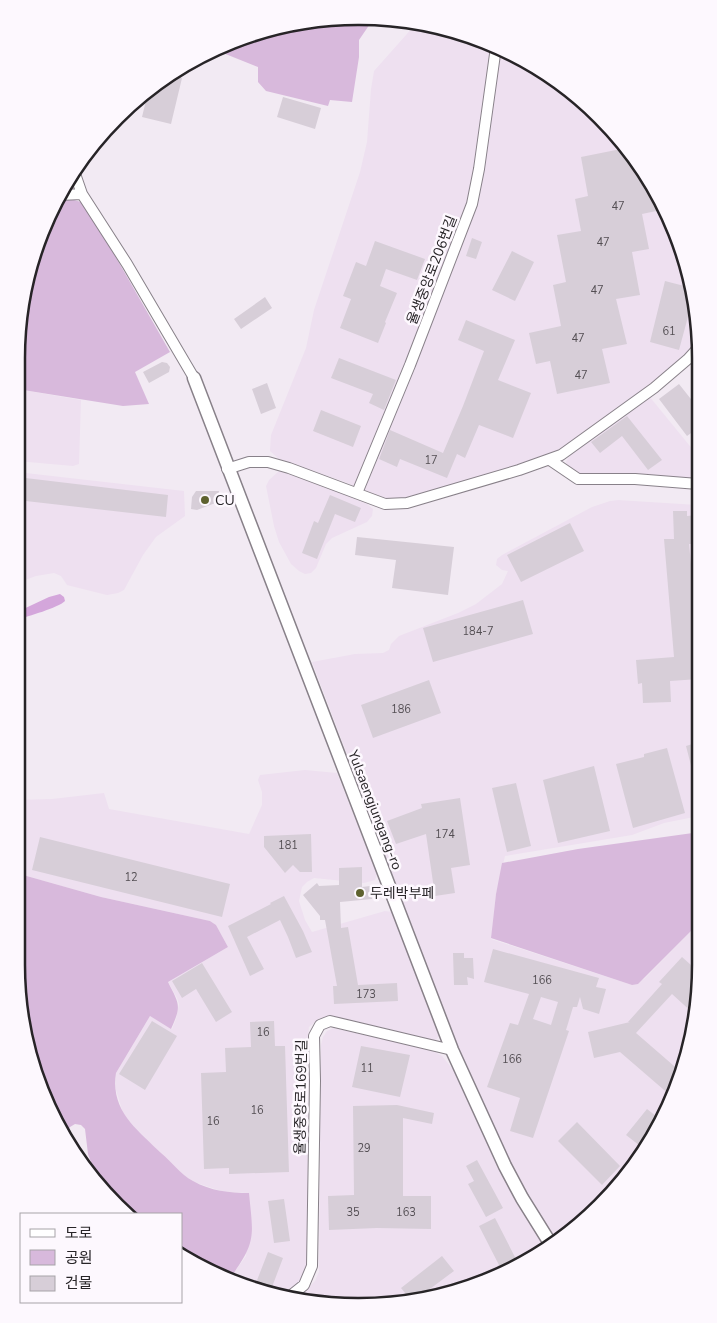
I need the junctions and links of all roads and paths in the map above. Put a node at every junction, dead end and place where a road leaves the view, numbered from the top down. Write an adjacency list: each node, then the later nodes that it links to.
1 (495, 54): 10 (street, 율생중앙로206번길)
2 (77, 180): 3 (street)
3 (82, 194): 4 (street); 6 (street)
4 (69, 195)
5 (692, 355): 7 (street)
6 (194, 378): 8 (street, Yulsaengjungang-ro)
7 (550, 460): 9 (street); 10 (street)
8 (227, 469): 10 (street); 11 (street, Yulsaengjungang-ro)
9 (692, 484)
10 (356, 493)
11 (452, 1050): 12 (street, Yulsaengjungang-ro); 13 (street, 율생중앙로169번길)
12 (548, 1239)
13 (295, 1292)

